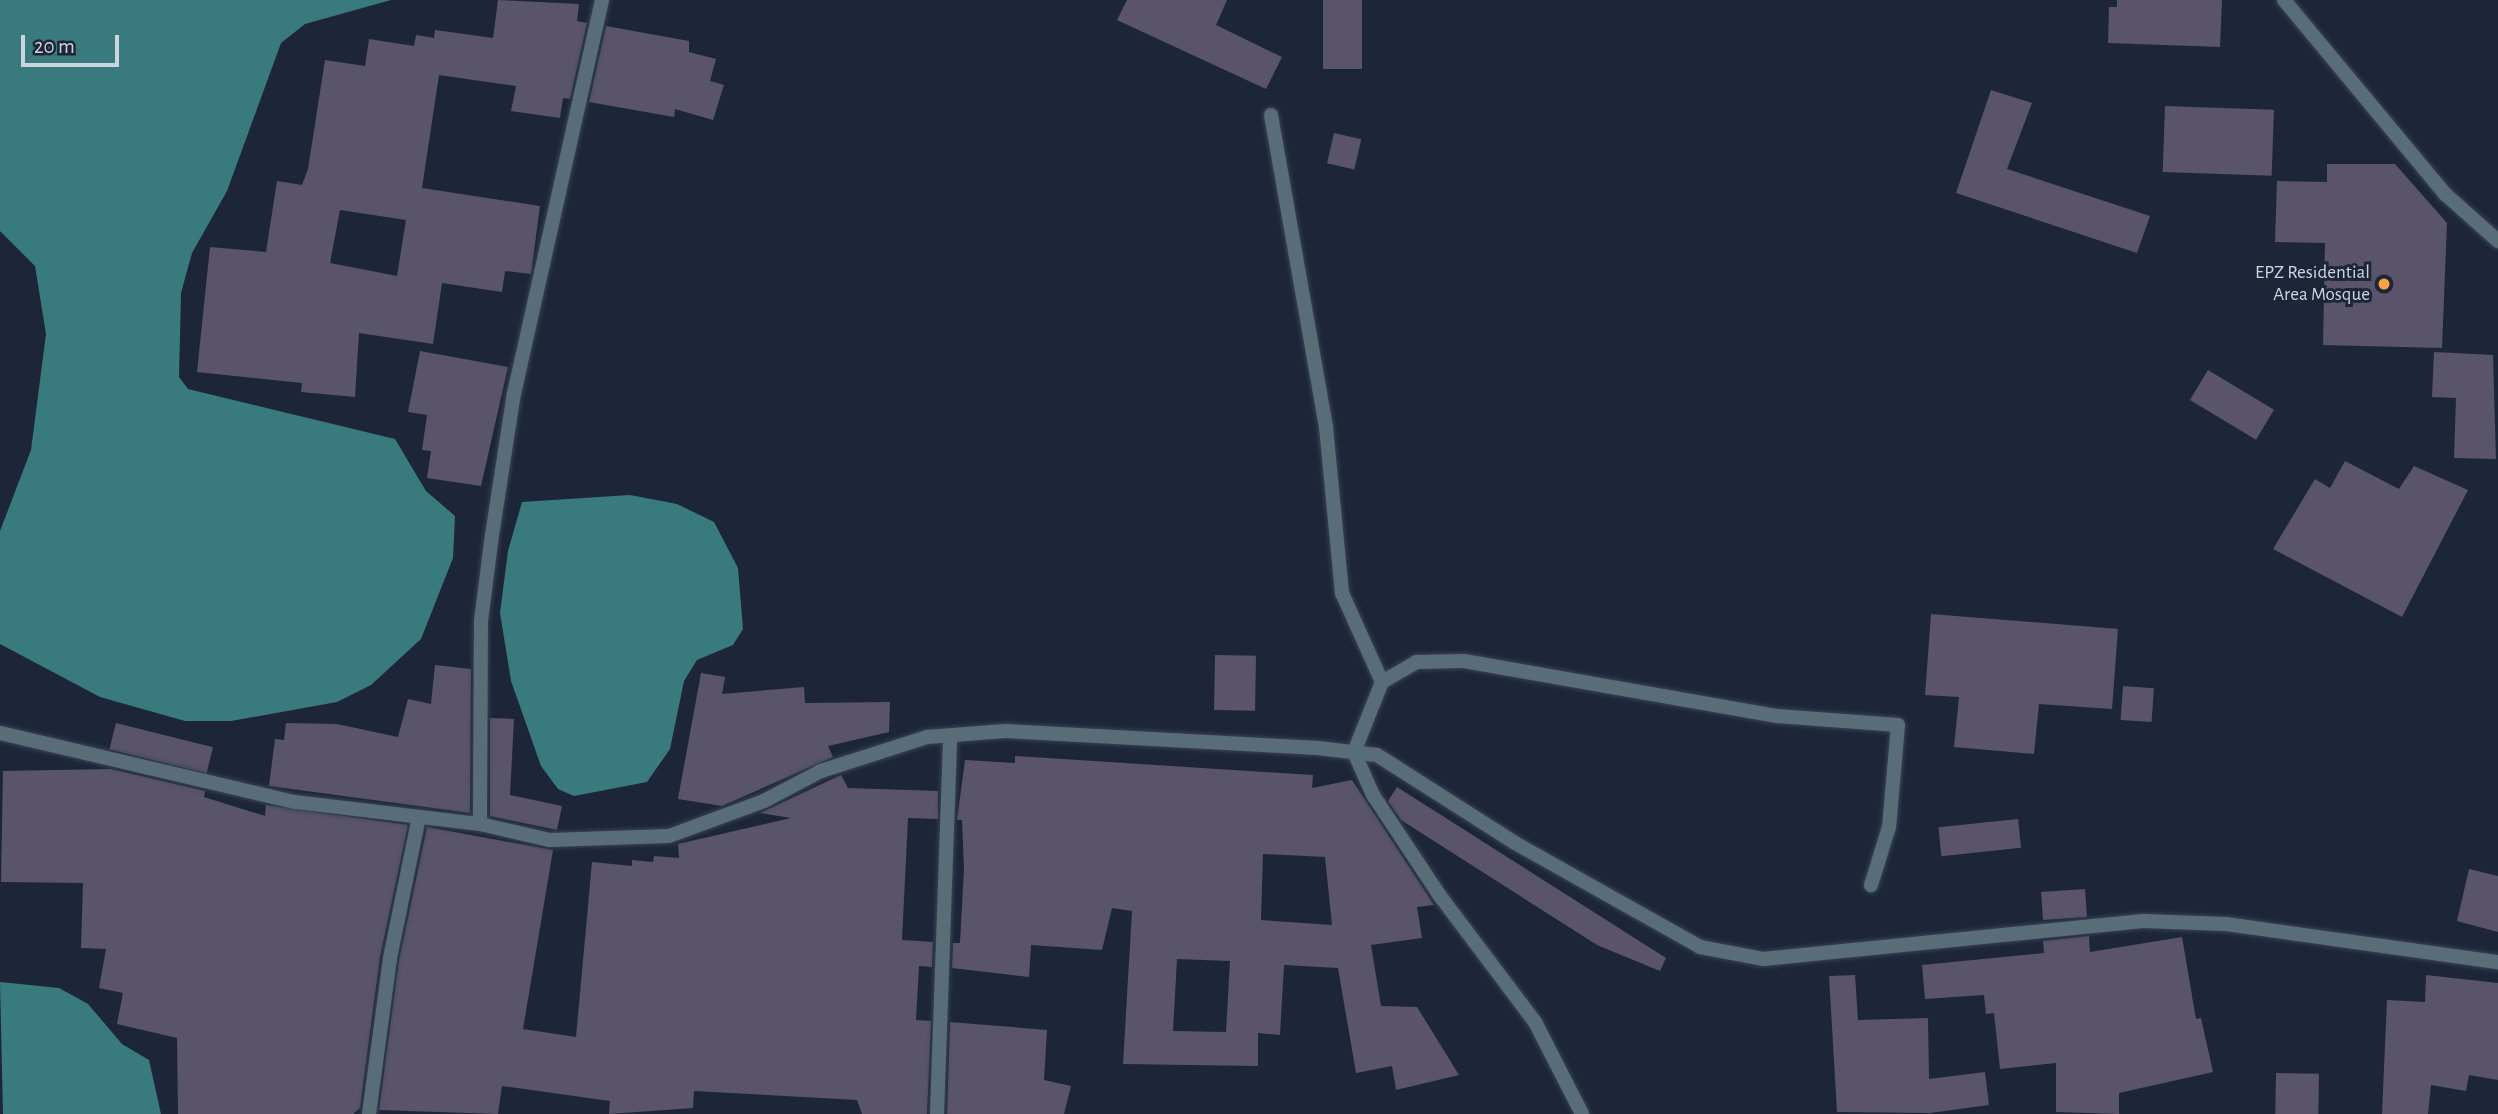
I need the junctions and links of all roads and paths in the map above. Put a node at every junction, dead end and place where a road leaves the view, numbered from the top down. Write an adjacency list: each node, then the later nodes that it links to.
1 (602, 0): 10 (street)
2 (2284, 0): 4 (street)
3 (1271, 115): 5 (street)
4 (2498, 241)
5 (1382, 682): 8 (street); 11 (street)
6 (0, 733): 9 (street)
7 (950, 736): 8 (street); 10 (street); 14 (street)
8 (1354, 752): 12 (street); 15 (street)
9 (419, 817): 10 (street); 13 (street)
10 (480, 824)
11 (1871, 885)
12 (2498, 962)
13 (369, 1114)
14 (937, 1114)
15 (1582, 1114)

